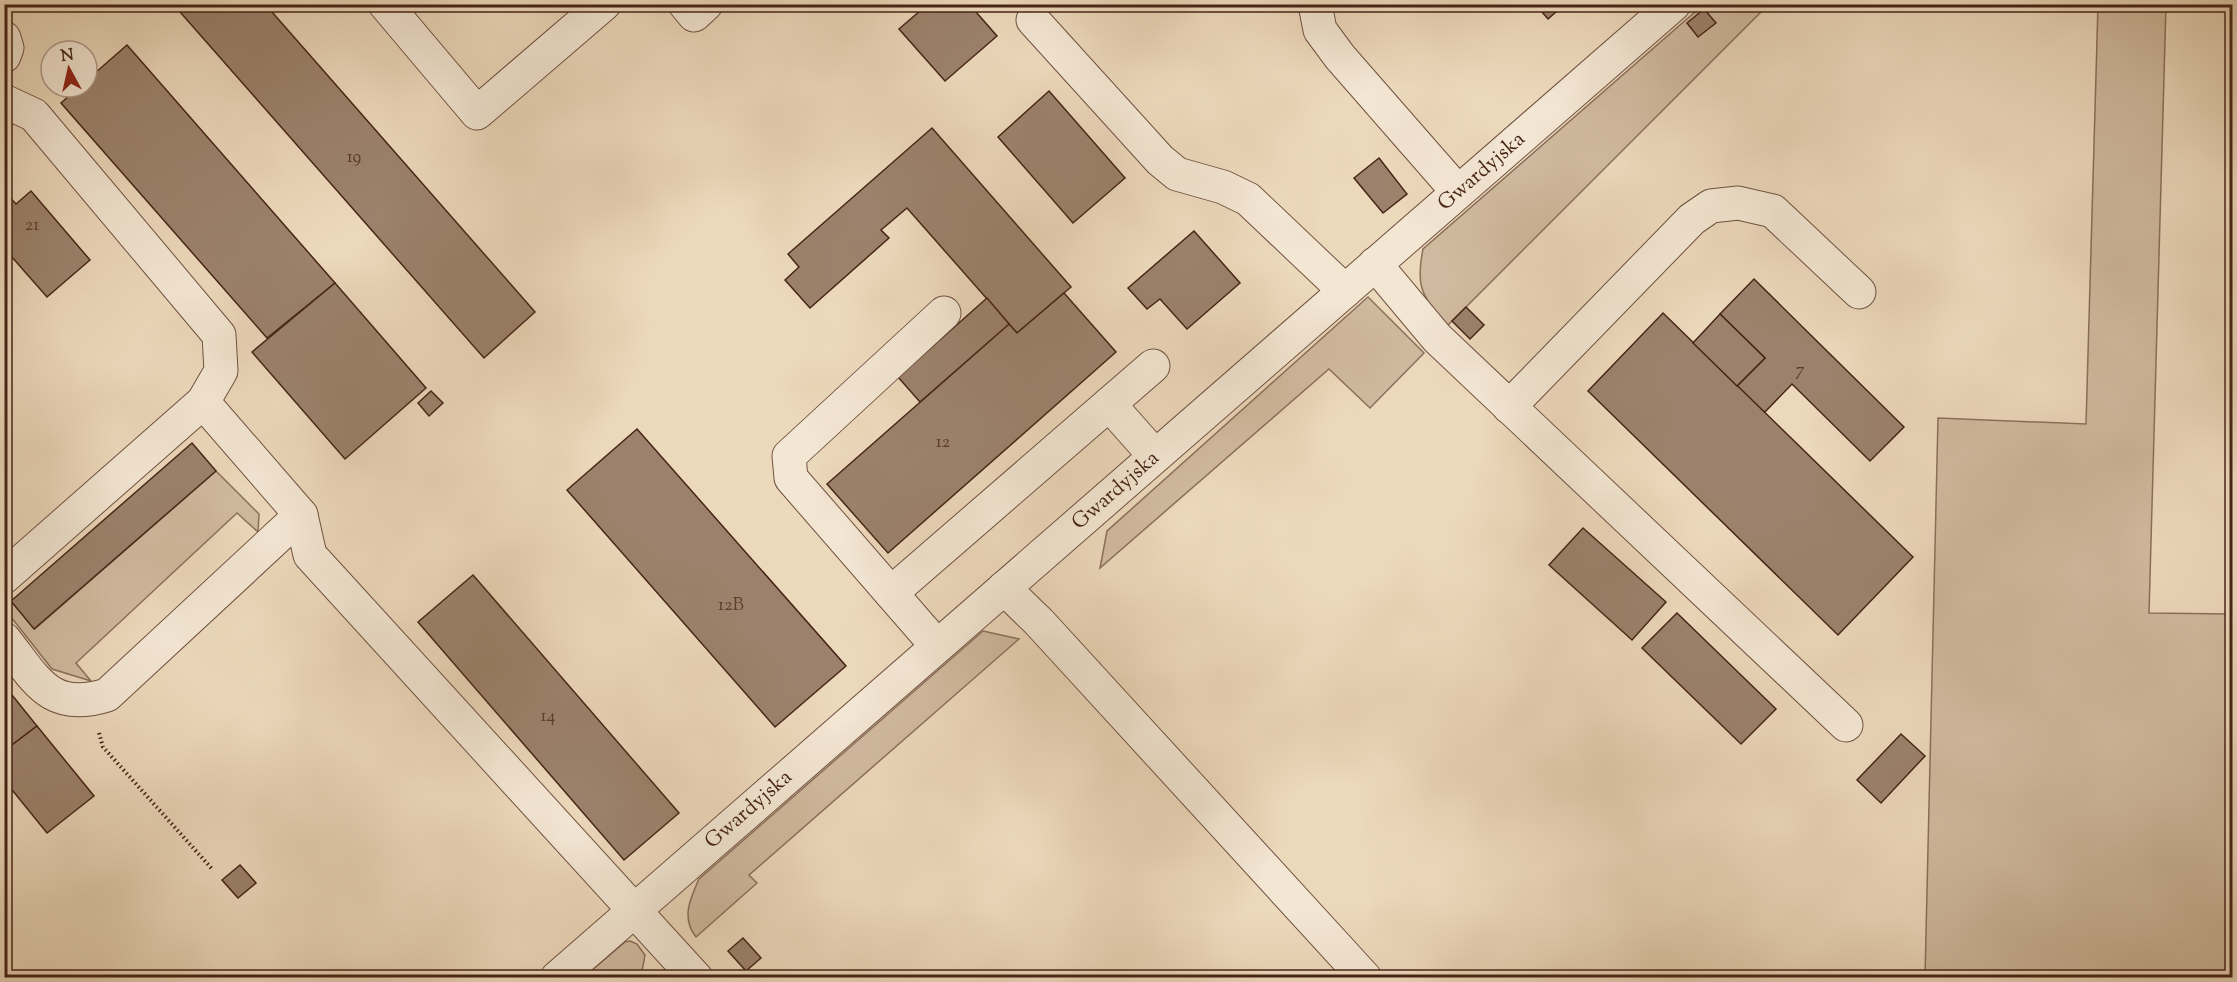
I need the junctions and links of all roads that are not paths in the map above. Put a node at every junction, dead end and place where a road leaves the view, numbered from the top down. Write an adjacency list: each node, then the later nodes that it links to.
1 (385, 4): 2 (street)
2 (604, 4)
3 (685, 4): 4 (street)
4 (706, 4)
5 (1315, 4): 11 (street)
6 (1674, 4): 11 (street, Gwardyjska)
7 (1032, 20): 13 (street)
8 (4, 38): 9 (street)
9 (4, 56)
10 (4, 101): 17 (street)
11 (1458, 192): 12 (street, Gwardyjska)
12 (1375, 264): 13 (street, Gwardyjska); 19 (street)
13 (1345, 291): 20 (street, Gwardyjska)
14 (1860, 292): 19 (street)
15 (944, 314): 24 (street)
16 (1153, 366): 18 (street)
17 (203, 402): 21 (street); 22 (street)
18 (1109, 404): 20 (street); 24 (street)
19 (1509, 407): 27 (street)
20 (1155, 456): 23 (street, Gwardyjska)
21 (301, 515): 25 (street); 28 (street)
22 (4, 577)
23 (1004, 588): 26 (street, Gwardyjska); 31 (street)
24 (891, 593): 26 (street)
25 (4, 639)
26 (937, 646): 28 (street, Gwardyjska)
27 (1846, 725)
28 (634, 910): 29 (street, Gwardyjska); 30 (street)
29 (557, 978)
30 (696, 978)
31 (1365, 978)

